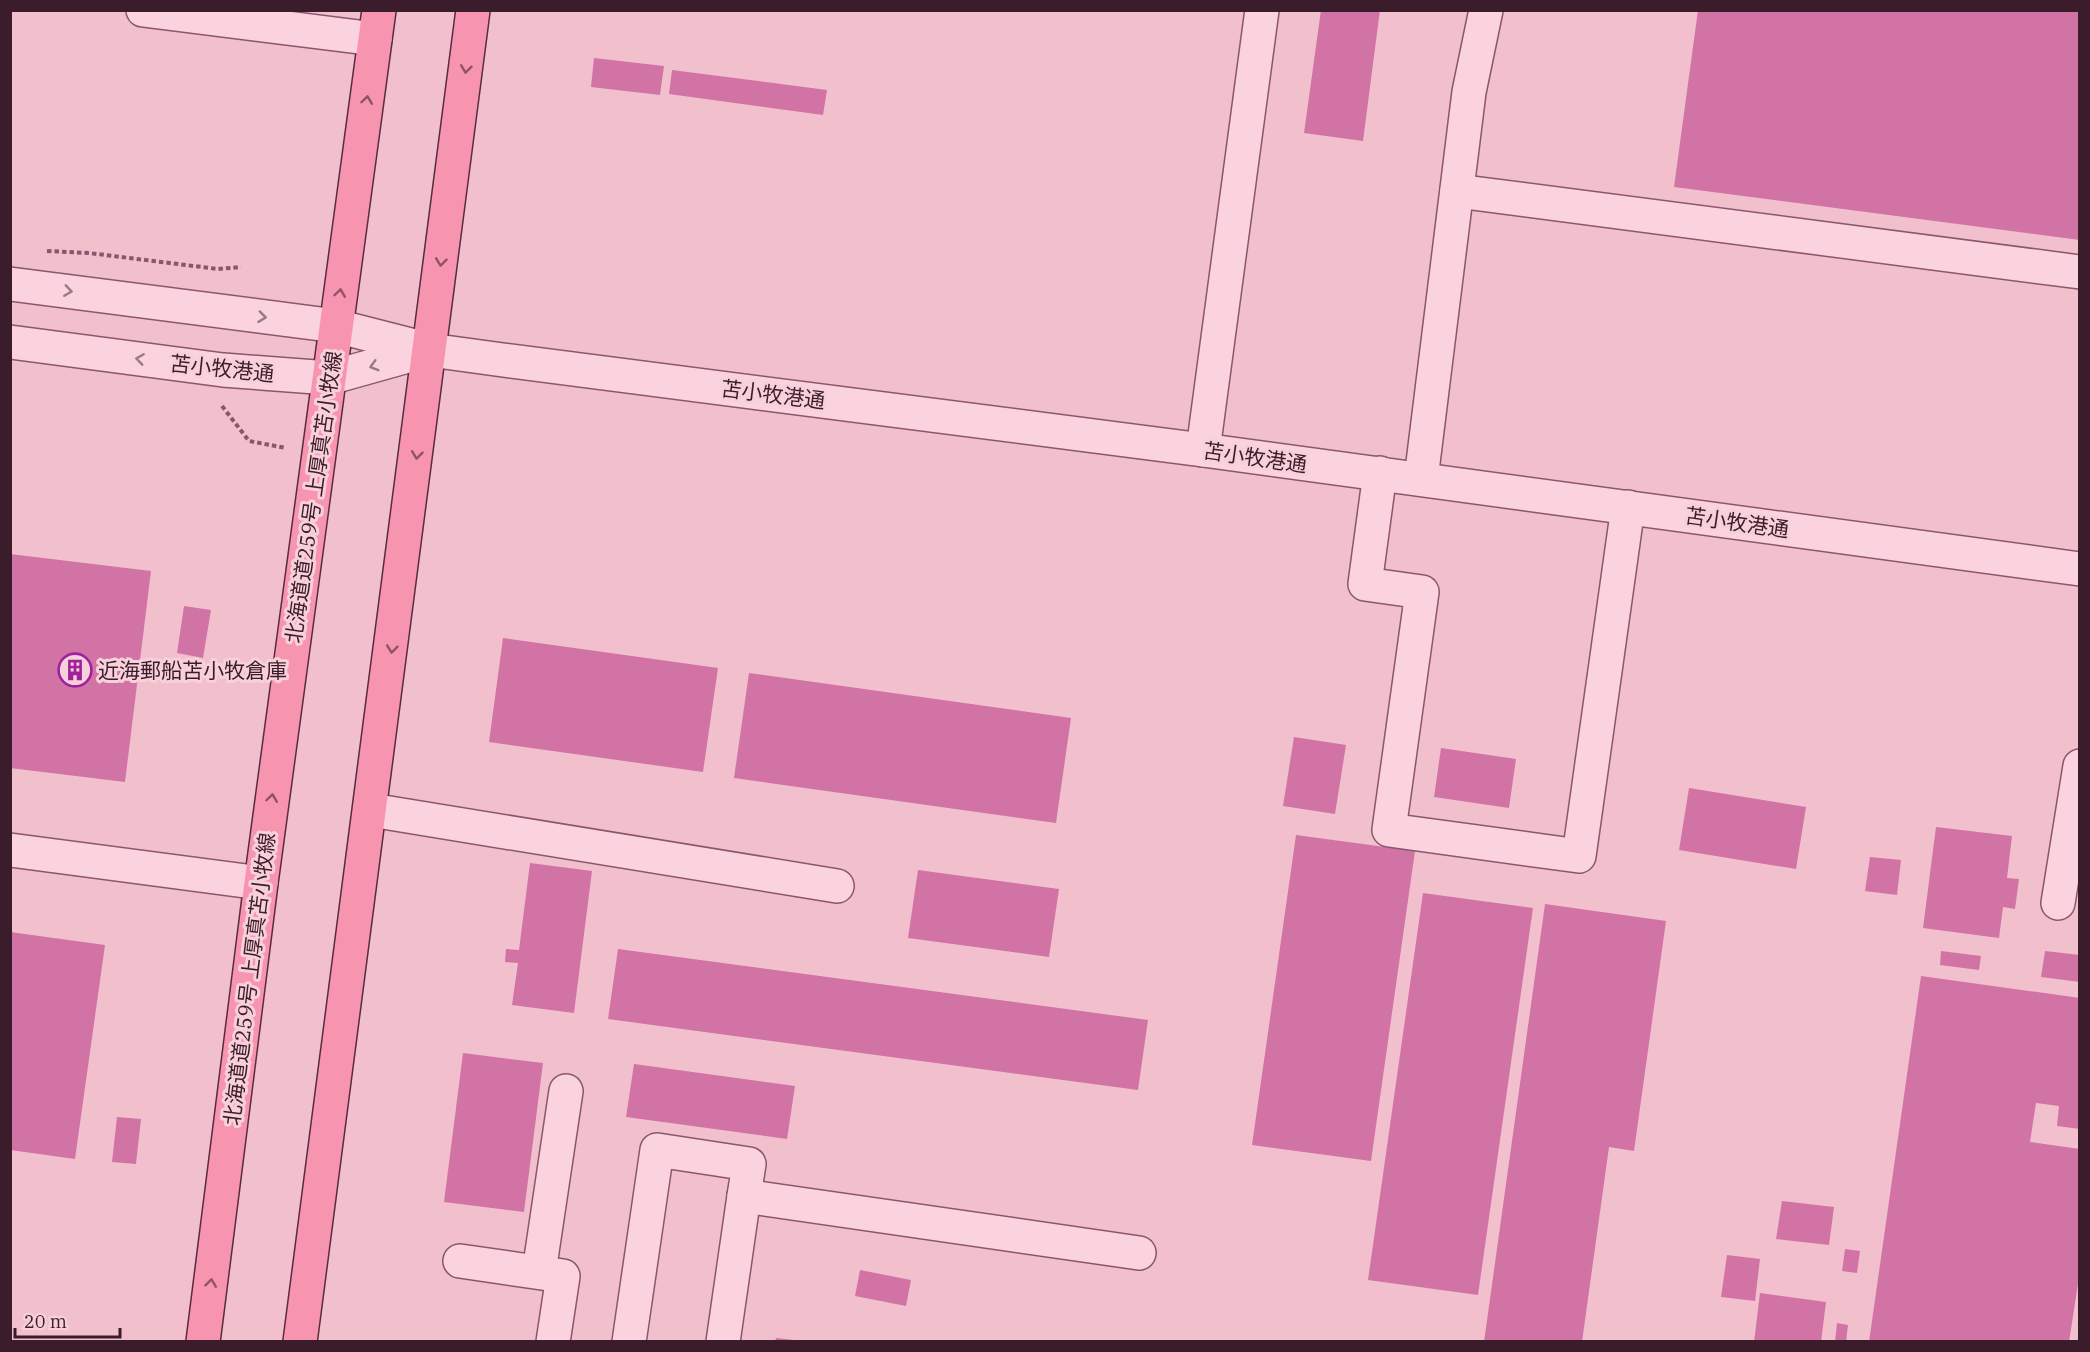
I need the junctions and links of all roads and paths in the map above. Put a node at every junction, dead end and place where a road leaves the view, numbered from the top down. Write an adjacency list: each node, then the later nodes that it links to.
1 (143, 10): 5 (street)
2 (473, 10): 13 (main road, one-way to 13)
3 (1262, 10): 16 (street)
4 (1486, 10): 6 (street)
5 (377, 25): 11 (main road, 北海道道259号 上厚真苫小牧線, one-way to 5)
6 (1457, 191): 9 (street); 19 (street)
7 (44, 251): 8 (path)
8 (241, 267)
9 (2079, 272)
10 (10, 284): 11 (street, 苫小牧港通, one-way to 11)
11 (336, 326): 13 (street, 苫小牧港通); 14 (main road, 北海道道259号 上厚真苫小牧線)
12 (10, 342): 14 (street, 苫小牧港通, one-way to 12)
13 (430, 350): 14 (street, 苫小牧港通, one-way to 14); 16 (street, 苫小牧港通); 23 (main road, one-way to 23)
14 (329, 378): 17 (main road, 北海道道259号 上厚真苫小牧線)
15 (222, 406): 17 (path)
16 (1203, 450): 18 (street, 苫小牧港通)
17 (318, 454): 25 (main road, 北海道道259号 上厚真苫小牧線, one-way to 17)
18 (1380, 473): 19 (street, 苫小牧港通); 20 (street)
19 (1420, 479): 20 (street, 苫小牧港通)
20 (1628, 507): 21 (street, 苫小牧港通)
21 (2079, 568)
22 (2079, 766): 27 (street)
23 (371, 810): 26 (street); 34 (main road)
24 (10, 850): 25 (street)
25 (261, 883): 33 (main road, 北海道道259号 上厚真苫小牧線, one-way to 25)
26 (837, 886)
27 (2058, 903)
28 (566, 1091): 32 (street)
29 (744, 1196): 30 (street); 36 (street); 37 (street)
30 (1139, 1253)
31 (460, 1261): 32 (street)
32 (539, 1272): 35 (street)
33 (203, 1341)
34 (300, 1341)
35 (553, 1341)
36 (630, 1341)
37 (723, 1341)

